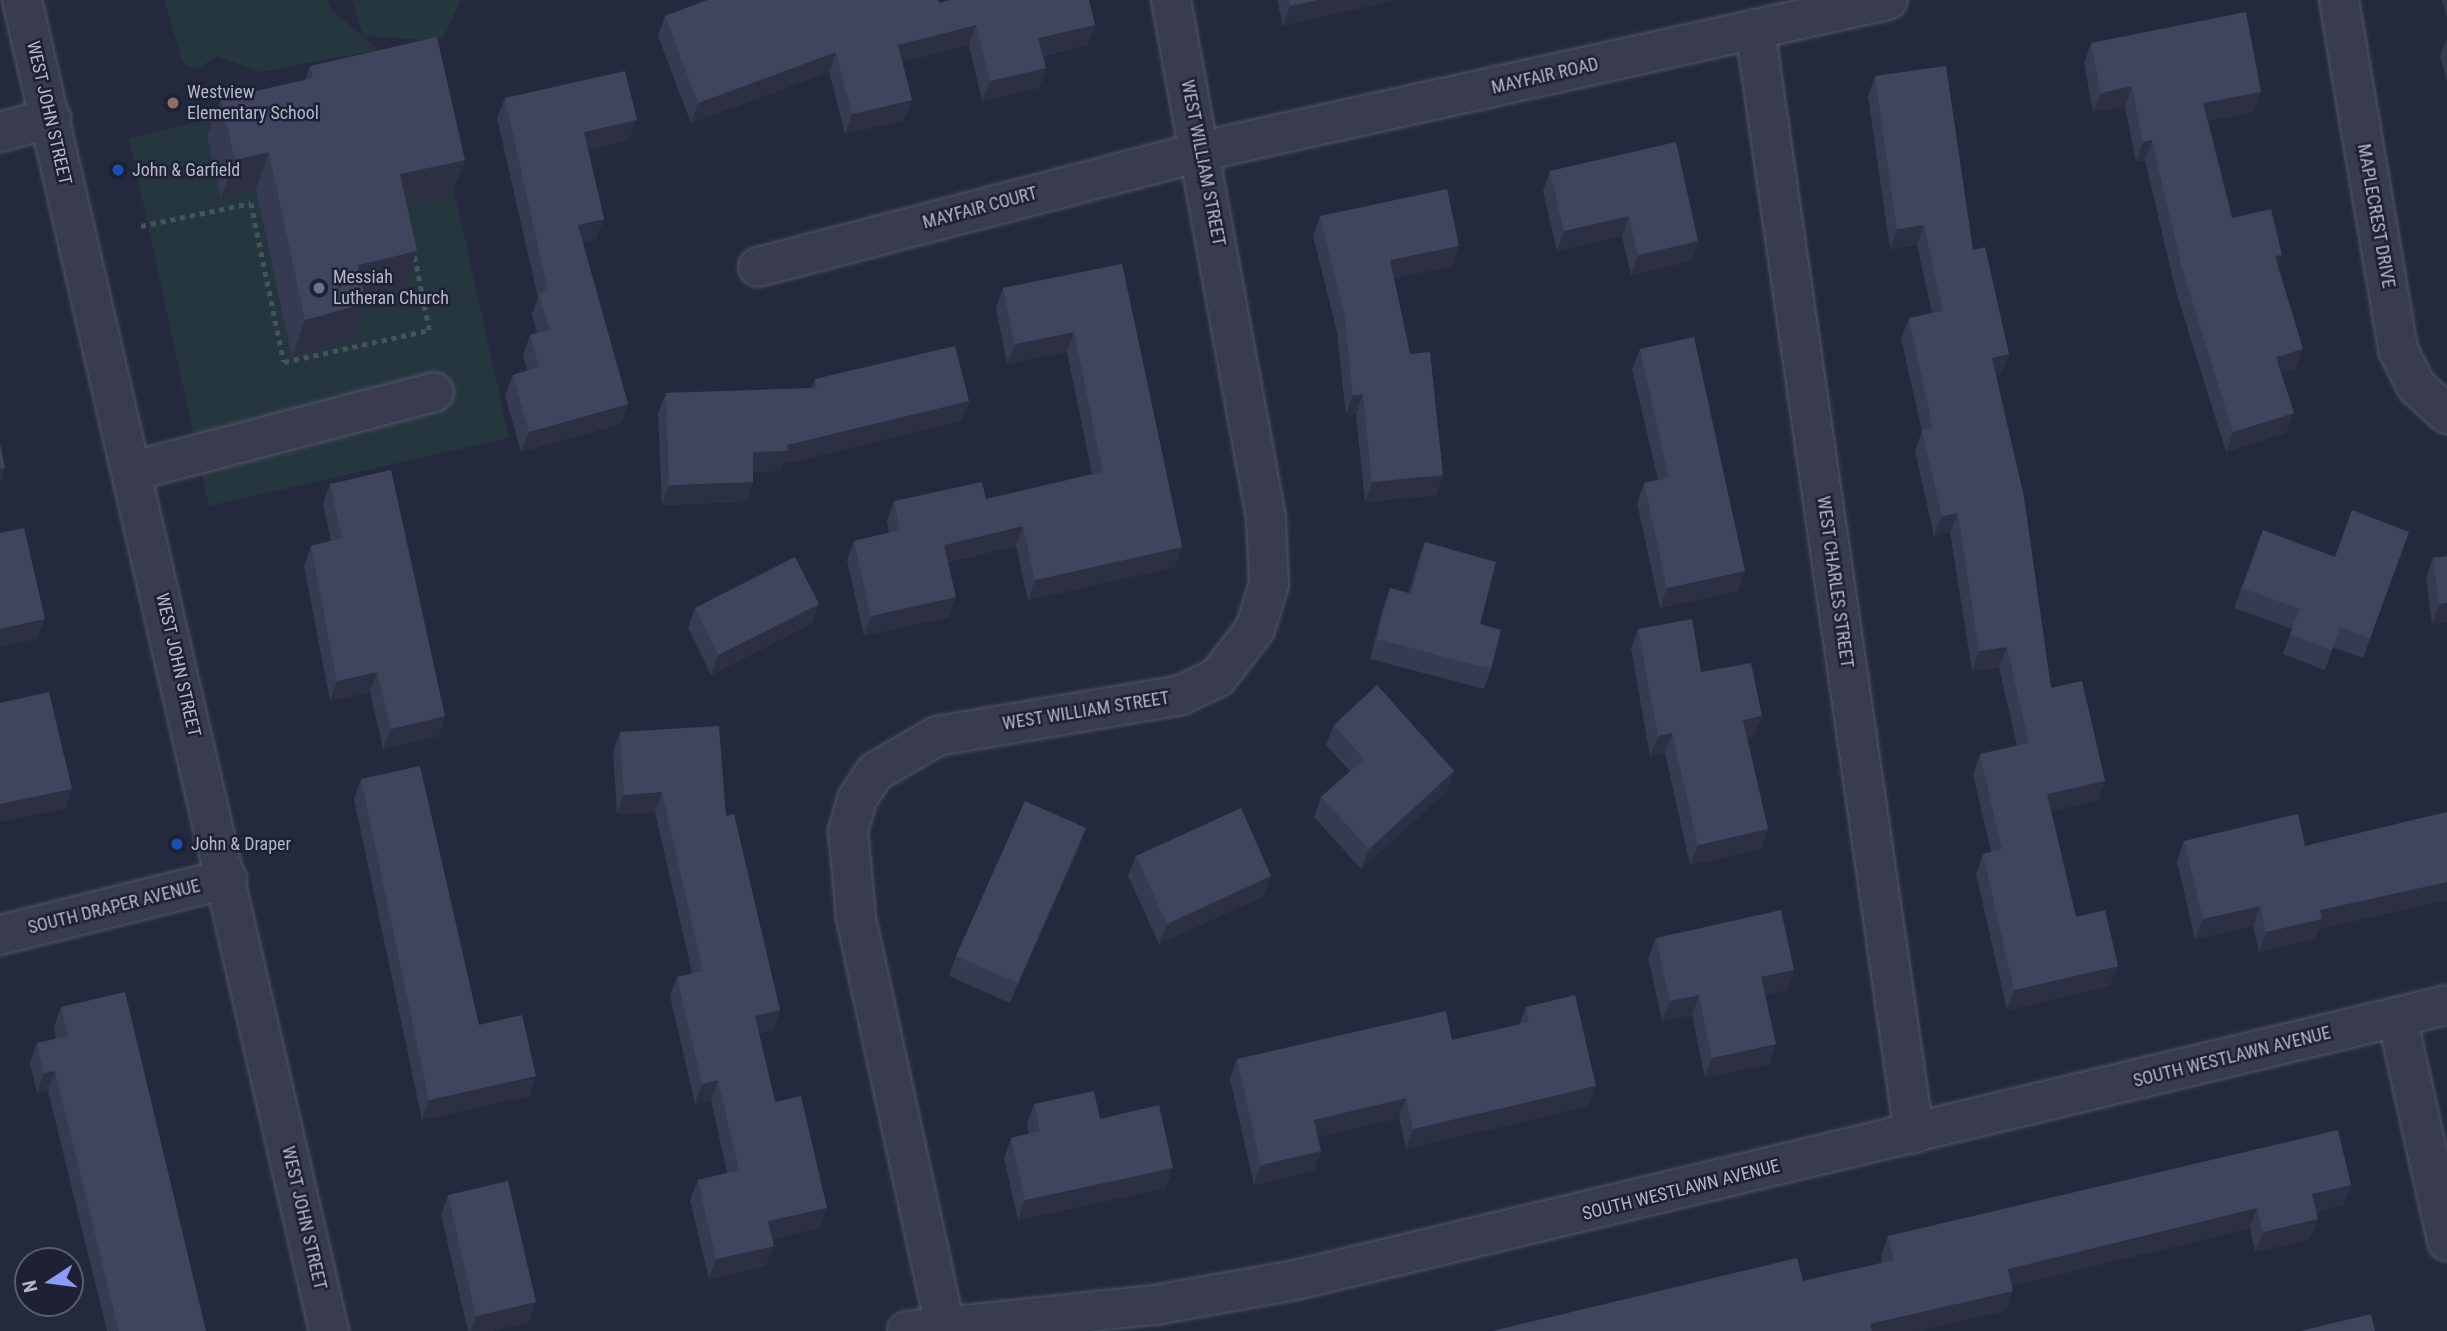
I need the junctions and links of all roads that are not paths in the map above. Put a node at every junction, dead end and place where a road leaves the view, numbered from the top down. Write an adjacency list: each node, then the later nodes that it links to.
1 (22, 0): 6 (street, WEST JOHN STREET)
2 (1171, 0): 8 (street, WEST WILLIAM STREET)
3 (1888, 0): 5 (street, MAYFAIR ROAD)
4 (2339, 0): 11 (street, MAPLECREST DRIVE)
5 (1755, 29): 8 (street, MAYFAIR ROAD); 17 (street, WEST CHARLES STREET)
6 (51, 118): 7 (street); 12 (street, WEST JOHN STREET)
7 (0, 132)
8 (1202, 151): 9 (street, MAYFAIR COURT); 20 (street, WEST WILLIAM STREET)
9 (758, 267)
10 (433, 392): 12 (street)
11 (2447, 414)
12 (133, 471): 13 (street, WEST JOHN STREET)
13 (227, 879): 14 (street, SOUTH DRAPER AVENUE); 21 (street, WEST JOHN STREET)
14 (0, 936)
15 (2447, 1005): 16 (street, SOUTH WESTLAWN AVENUE)
16 (2397, 1017): 17 (street, SOUTH WESTLAWN AVENUE); 18 (street)
17 (1914, 1134): 19 (street, SOUTH WESTLAWN AVENUE)
18 (2447, 1241)
19 (1057, 1323): 20 (street, SOUTH WESTLAWN AVENUE)
20 (945, 1329): 22 (street, SOUTH WESTLAWN AVENUE)
21 (330, 1331)
22 (907, 1331)

